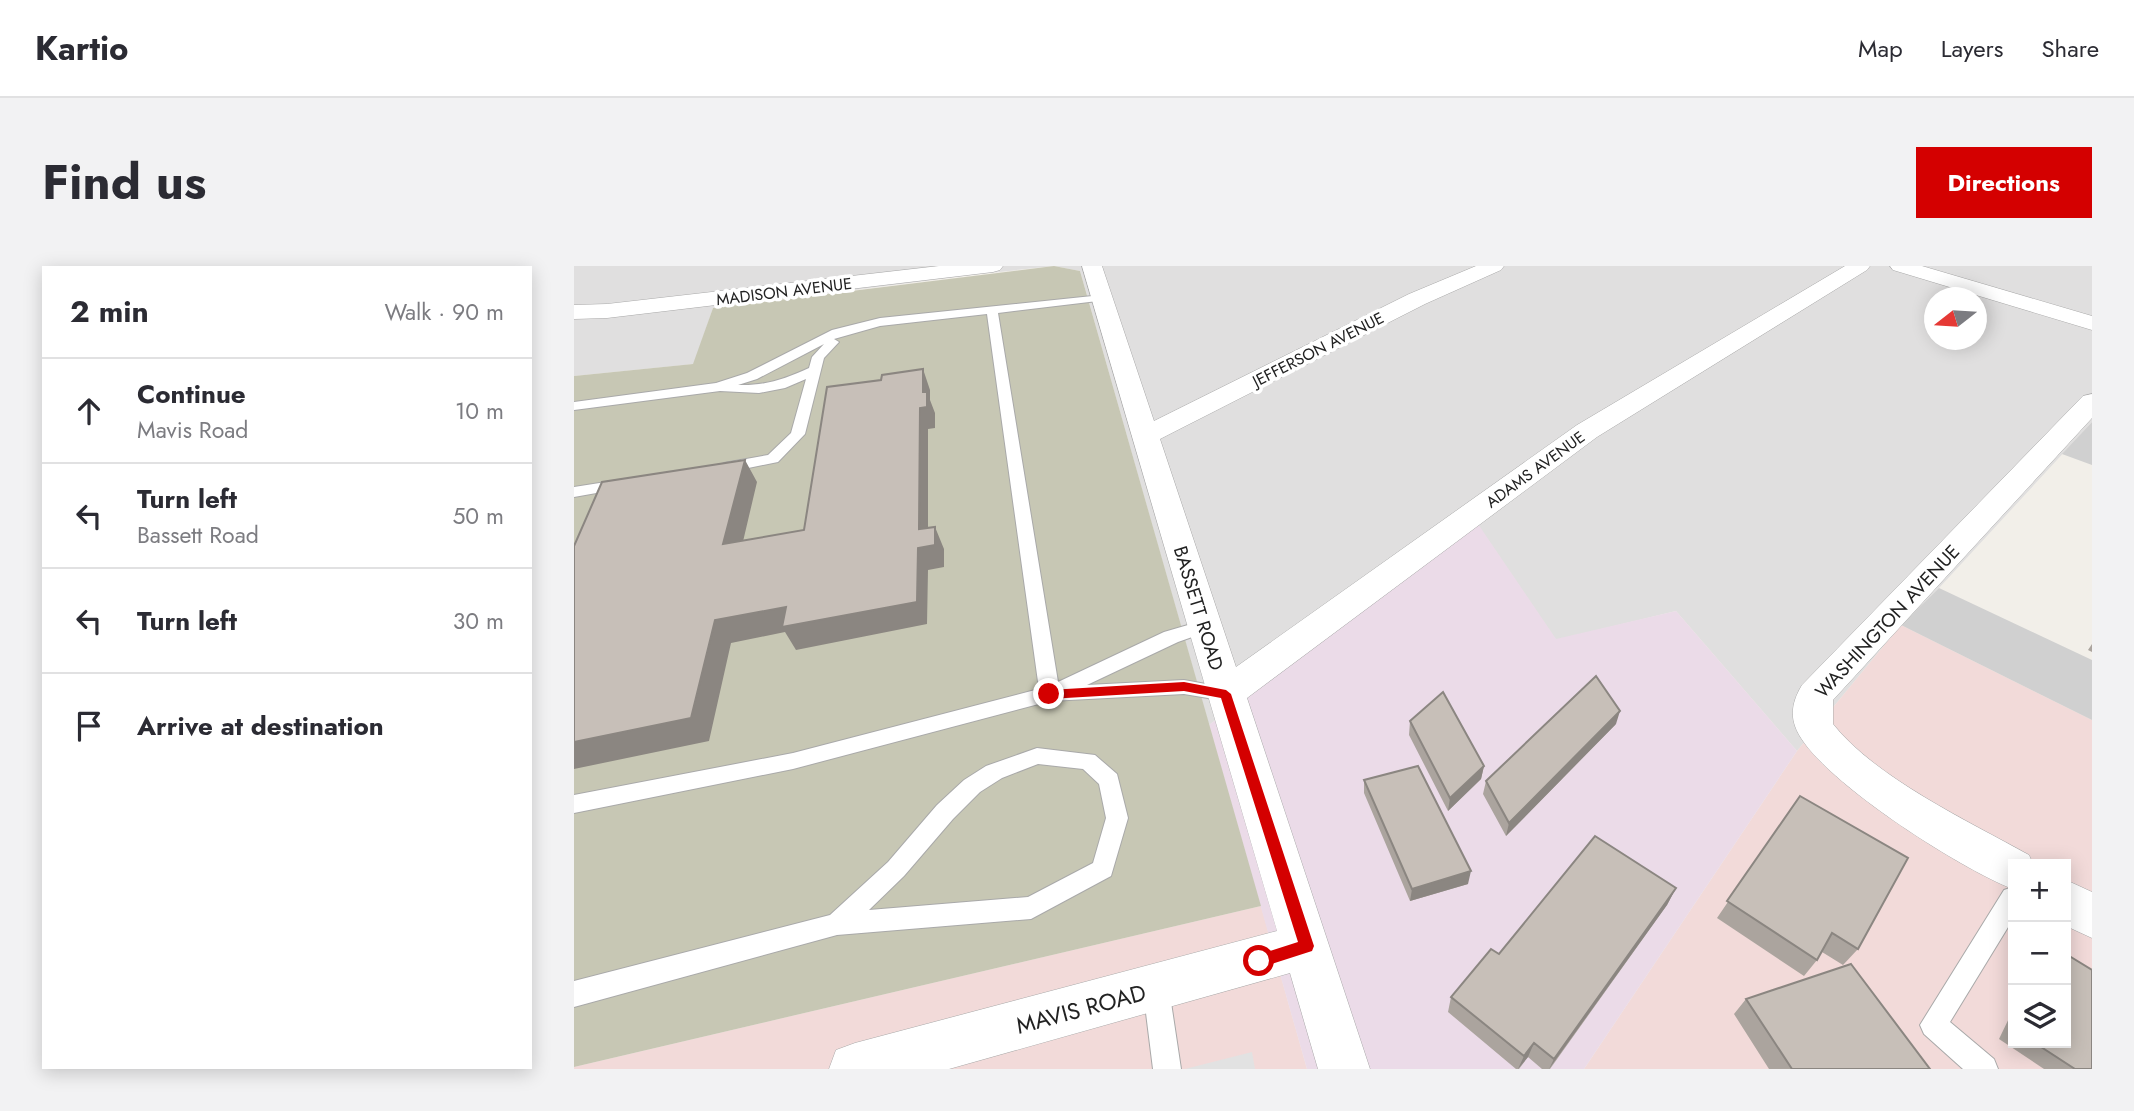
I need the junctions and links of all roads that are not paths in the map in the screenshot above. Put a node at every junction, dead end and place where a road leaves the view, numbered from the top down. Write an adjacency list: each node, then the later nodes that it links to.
1 (993, 266): 7 (street, MADISON AVENUE)
2 (1494, 266): 14 (street, JEFFERSON AVENUE)
3 (1860, 266): 20 (street, ADAMS AVENUE)
4 (1900, 266): 8 (street)
5 (1097, 282): 6 (lane); 14 (street, BASSETT ROAD)
6 (992, 310): 9 (lane); 19 (lane)
7 (574, 312)
8 (2092, 323)
9 (857, 328): 10 (lane); 11 (lane)
10 (814, 370): 11 (lane); 15 (lane)
11 (718, 387): 13 (lane)
12 (2092, 402): 22 (street, WASHINGTON AVENUE)
13 (574, 406)
14 (1145, 436): 18 (street, BASSETT ROAD)
15 (714, 470)
16 (639, 482): 17 (lane)
17 (574, 492)
18 (1205, 626): 19 (lane); 20 (street, BASSETT ROAD)
19 (1049, 694): 20 (lane); 21 (lane)
20 (1226, 694): 27 (street, BASSETT ROAD)
21 (574, 804)
22 (2008, 866)
23 (2071, 904): 25 (street)
24 (2008, 906): 33 (lane)
25 (2092, 917)
26 (837, 924): 26 (lane); 29 (lane)
27 (1307, 946): 28 (street, MAVIS ROAD); 32 (street, BASSETT ROAD)
28 (1156, 989): 30 (street, MAVIS ROAD); 31 (lane)
29 (574, 994)
30 (855, 1069)
31 (1167, 1069)
32 (1343, 1069)
33 (1984, 1069)

